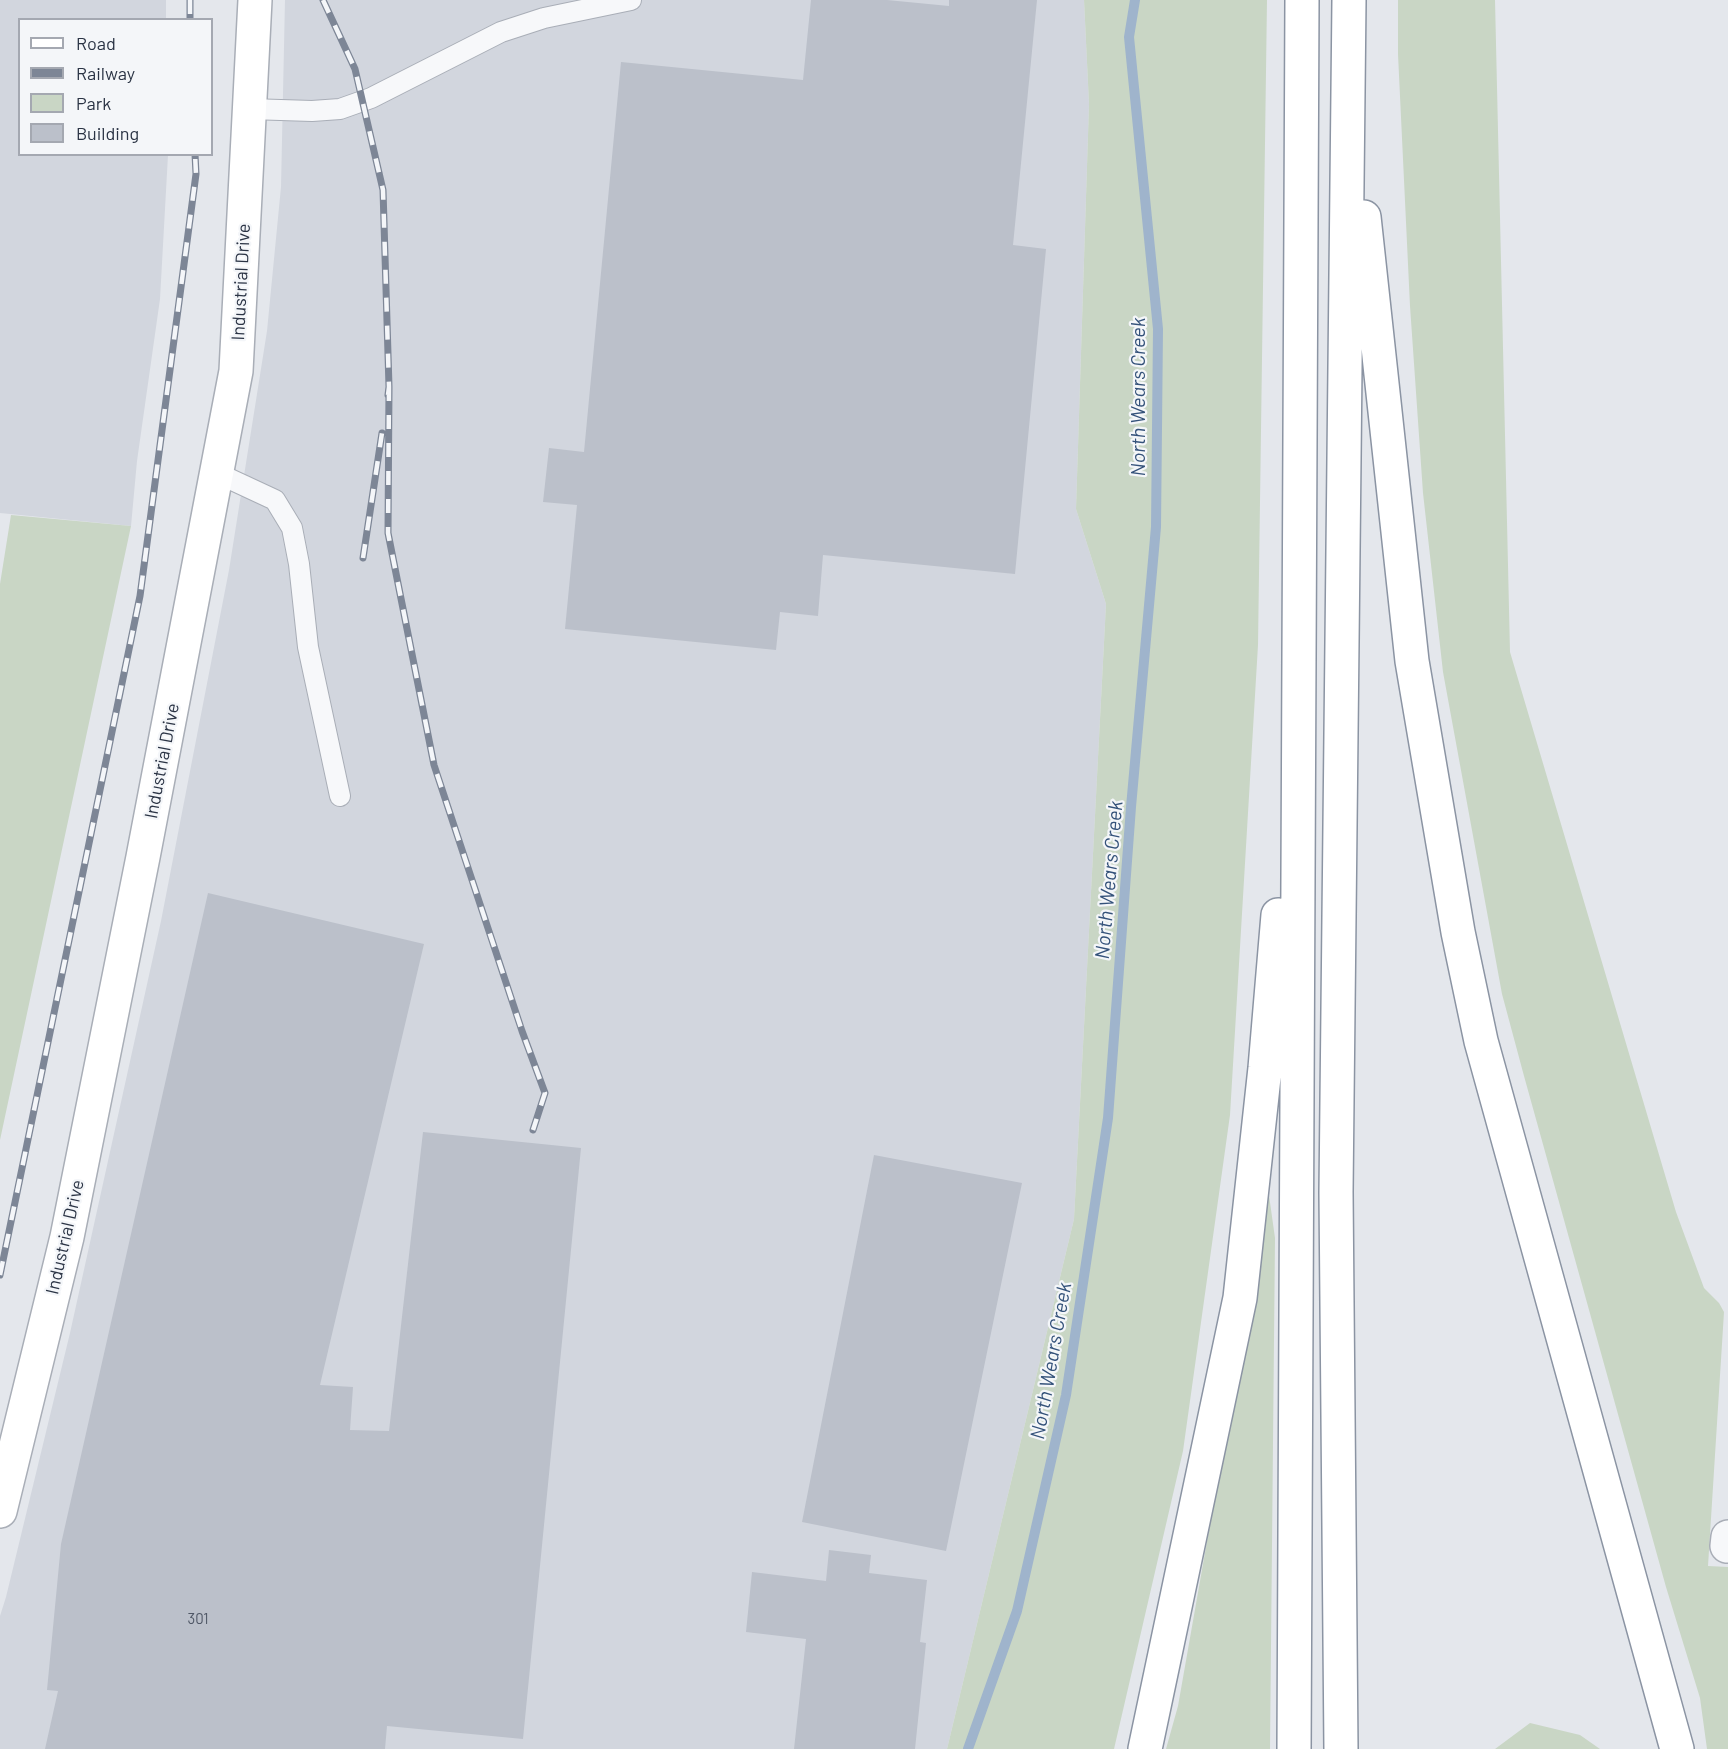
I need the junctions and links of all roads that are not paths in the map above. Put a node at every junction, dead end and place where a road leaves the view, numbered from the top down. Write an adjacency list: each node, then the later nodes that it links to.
1 (255, 0): 6 (main road, Industrial Drive)
2 (631, 0): 6 (lane)
3 (1302, 0): 8 (main road)
4 (1348, 0): 5 (main road)
5 (1348, 69): 15 (main road); 16 (main road)
6 (249, 110): 7 (main road, Industrial Drive)
7 (217, 473): 9 (lane); 10 (main road, Industrial Drive)
8 (1299, 686): 13 (main road); 14 (main road)
9 (340, 796)
10 (0, 1511)
11 (1728, 1537): 12 (street)
12 (1727, 1546)
13 (1145, 1749)
14 (1294, 1749)
15 (1341, 1749)
16 (1677, 1749)

